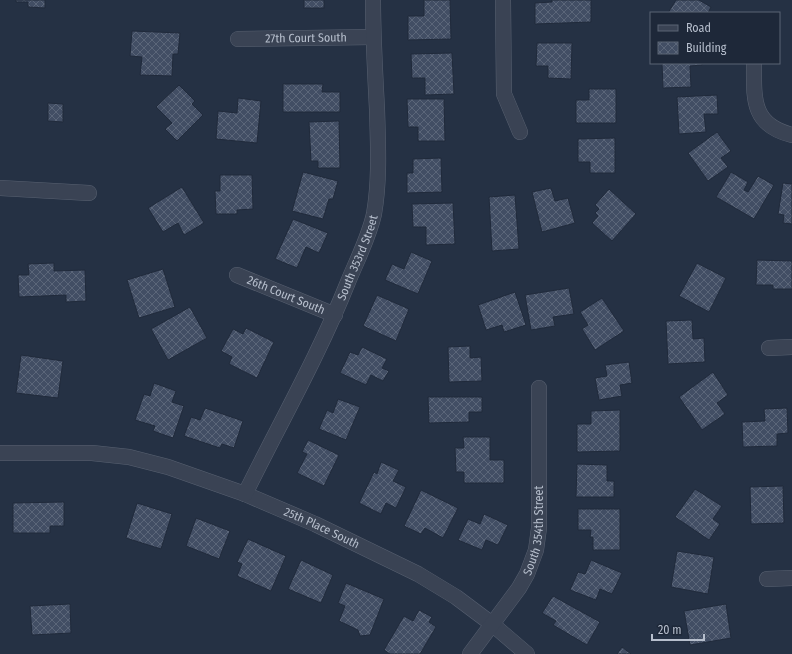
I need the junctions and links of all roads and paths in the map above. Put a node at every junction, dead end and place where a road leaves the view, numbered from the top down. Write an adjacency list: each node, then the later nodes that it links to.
1 (373, 0): 3 (street, South 353rd Street)
2 (503, 0): 6 (street)
3 (373, 37): 4 (street, 27th Court South); 11 (street, South 353rd Street)
4 (238, 39)
5 (754, 64): 7 (street)
6 (520, 132)
7 (792, 135)
8 (0, 188): 9 (street)
9 (89, 193)
10 (236, 275): 11 (street, 26th Court South)
11 (335, 315): 16 (street, South 353rd Street)
12 (792, 347): 13 (street)
13 (769, 348)
14 (538, 388): 19 (street, South 354th Street)
15 (0, 453): 16 (street, 25th Place South)
16 (245, 494): 19 (street, 25th Place South)
17 (792, 578): 18 (street)
18 (767, 579)
19 (492, 624): 20 (street, South 354th Street); 21 (street, 25th Place South)
20 (470, 654)
21 (527, 654)

